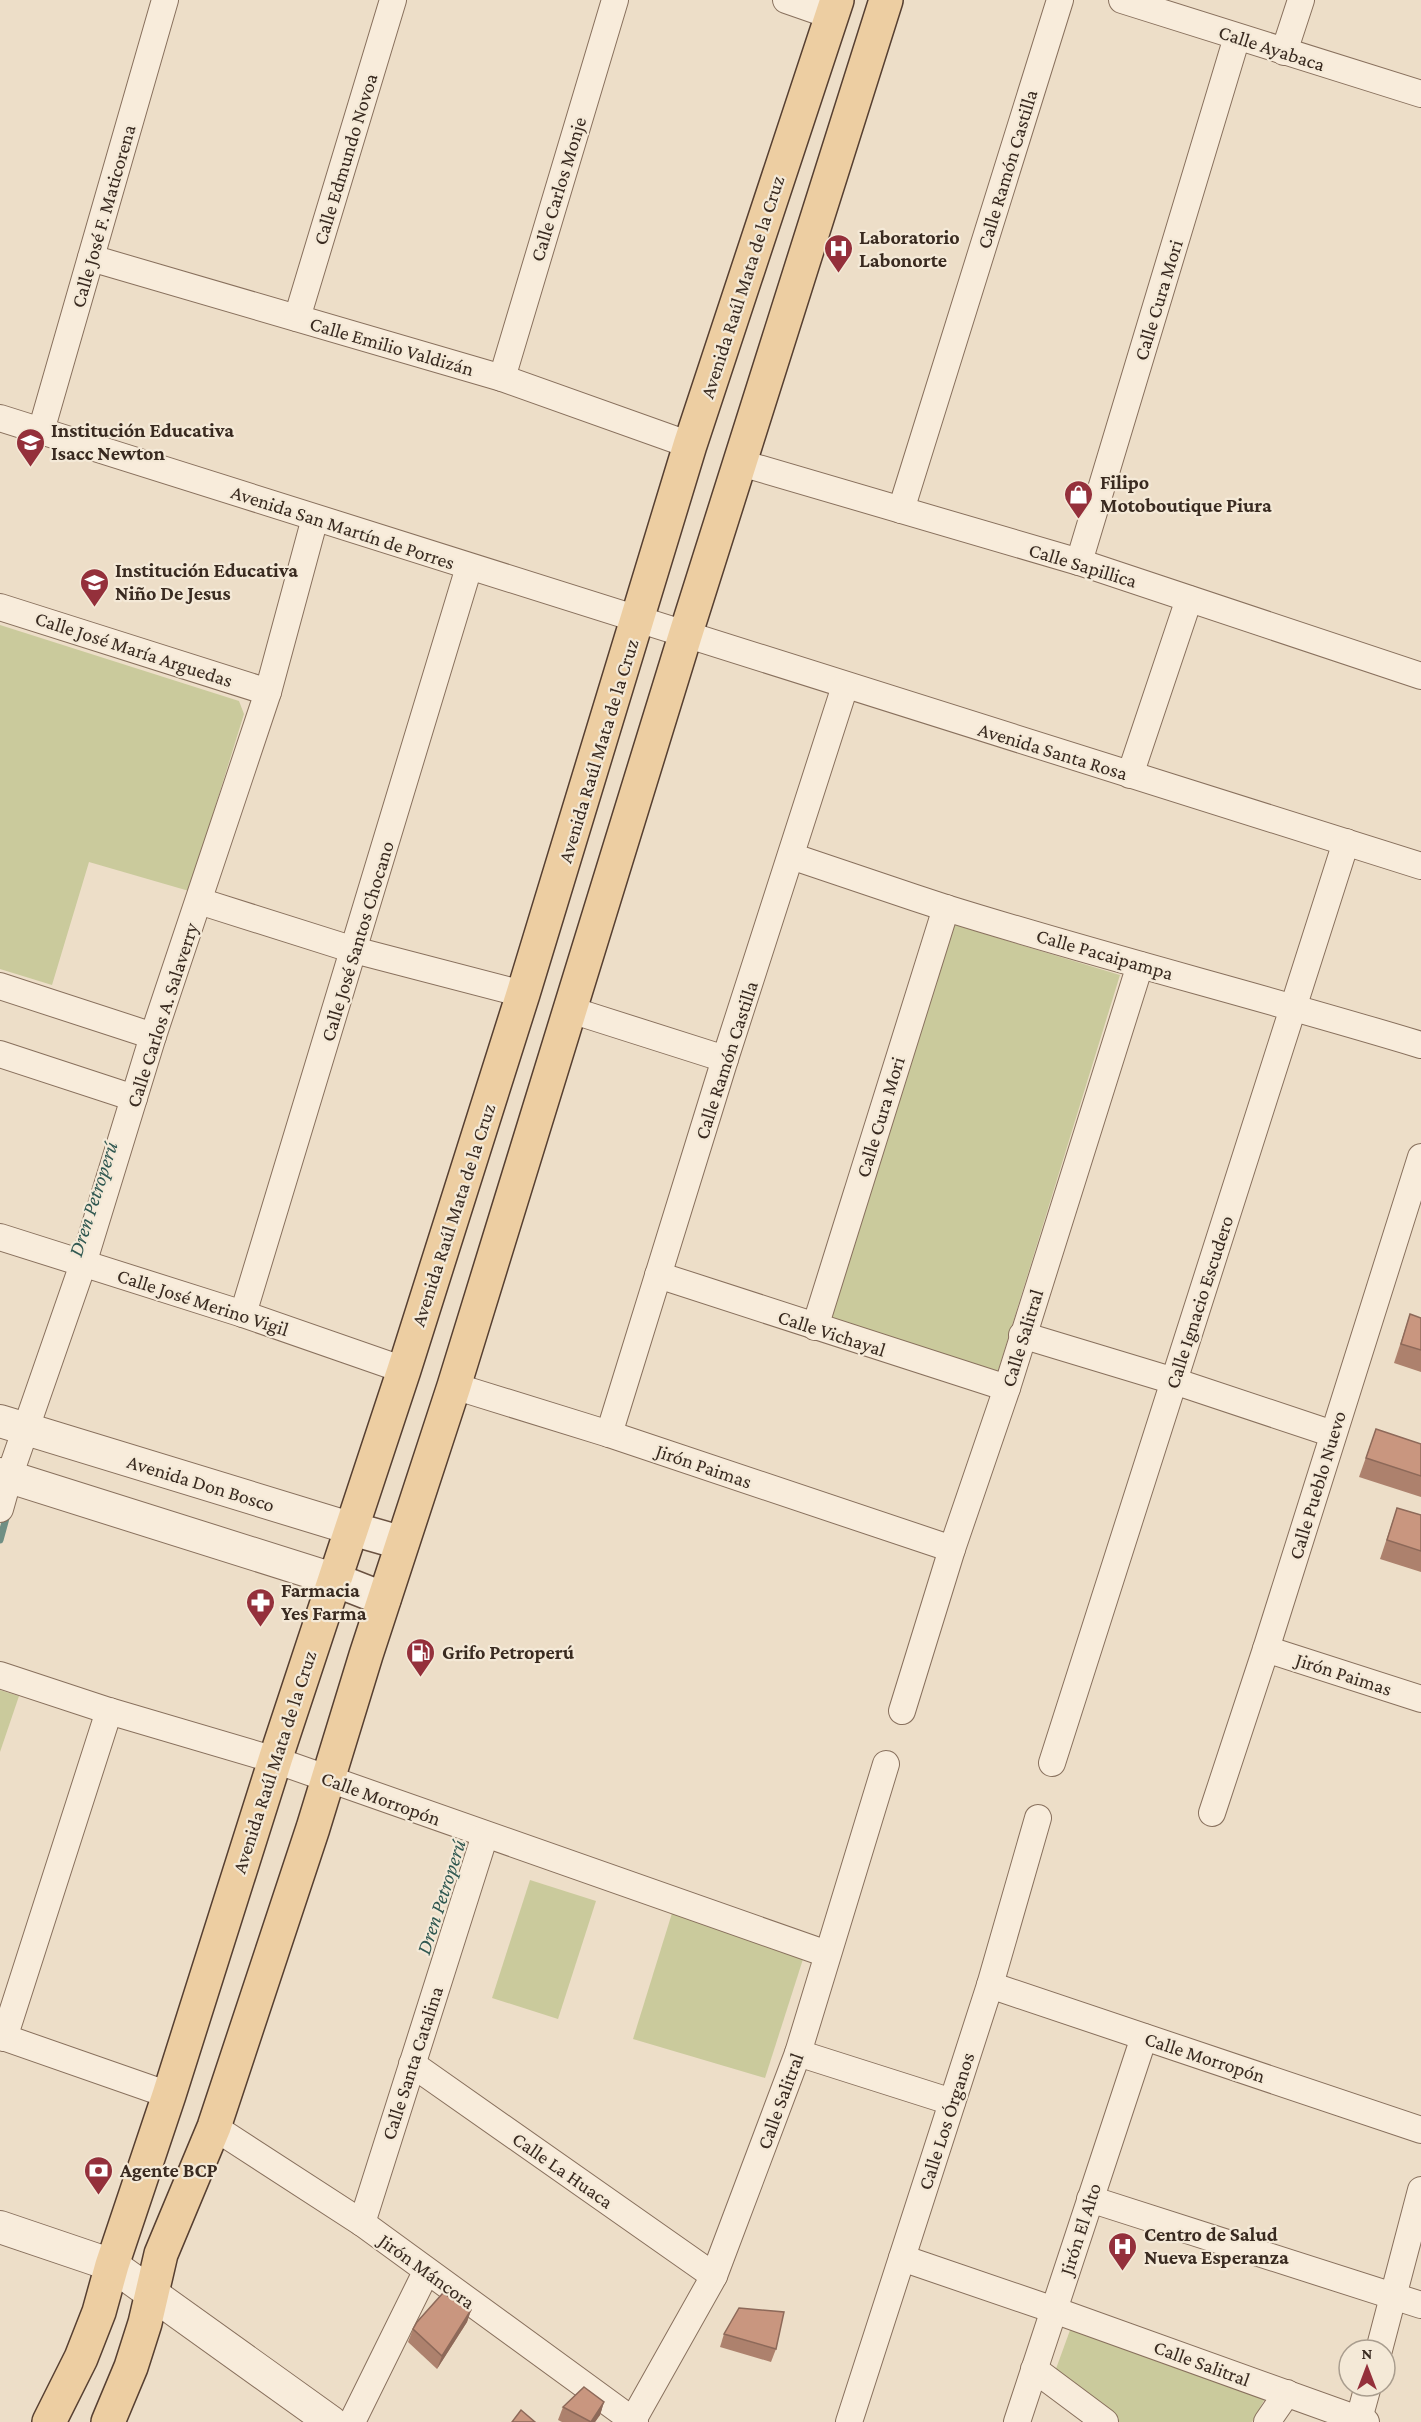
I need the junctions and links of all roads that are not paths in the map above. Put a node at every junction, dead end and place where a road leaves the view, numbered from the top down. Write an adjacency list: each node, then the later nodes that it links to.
1 (165, 0): 13 (street, Calle José F. Maticorena)
2 (393, 0): 14 (street, Calle Edmundo Novoa)
3 (615, 0): 15 (street, Calle Carlos Monje)
4 (786, 0): 9 (street)
5 (886, 0): 19 (main road)
6 (1060, 0): 20 (street, Calle Ramón Castilla)
7 (1122, 0): 10 (street, Calle Ayabaca)
8 (1301, 0): 11 (street)
9 (834, 8): 18 (main road, Avenida Raúl Mata de la Cruz)
10 (1237, 37): 11 (street, Calle Ayabaca); 22 (street, Calle Cura Mori)
11 (1284, 52): 12 (street, Calle Ayabaca)
12 (1421, 94)
13 (91, 258): 14 (street, Calle Emilio Valdizán); 17 (street, Calle José F. Maticorena)
14 (297, 318): 15 (street, Calle Emilio Valdizán)
15 (502, 378): 18 (street, Calle Emilio Valdizán)
16 (0, 418): 17 (street, Avenida San Martín de Porres)
17 (41, 431): 21 (street, Avenida San Martín de Porres)
18 (690, 445): 26 (main road, Avenida Raúl Mata de la Cruz)
19 (741, 463): 20 (street, Calle Sapillica); 27 (main road)
20 (901, 510): 22 (street, Calle Sapillica)
21 (315, 518): 23 (street, Avenida San Martín de Porres); 30 (street, Calle Carlos A. Salaverry)
22 (1079, 562): 24 (street, Calle Sapillica)
23 (469, 567): 26 (street, Avenida San Martín de Porres); 37 (street, Calle José Santos Chocano)
24 (1189, 599): 28 (street, Calle Sapillica); 31 (street)
25 (0, 607): 30 (street, Calle José María Arguedas)
26 (638, 620): 27 (street, Avenida San Martín de Porres); 40 (main road, Avenida Raúl Mata de la Cruz)
27 (685, 636): 29 (street, Avenida Santa Rosa); 42 (main road)
28 (1421, 676)
29 (845, 686): 31 (street, Avenida Santa Rosa); 33 (street, Calle Ramón Castilla)
30 (268, 692): 35 (street, Calle Carlos A. Salaverry)
31 (1130, 775): 32 (street, Avenida Santa Rosa)
32 (1346, 842): 34 (street, Avenida Santa Rosa); 41 (street, Calle Ignacio Escudero)
33 (791, 856): 36 (street, Calle Pacaipampa); 46 (street, Calle Ramón Castilla)
34 (1421, 866)
35 (199, 901): 37 (street); 43 (street, Calle Carlos A. Salaverry)
36 (946, 908): 38 (street, Calle Pacaipampa); 53 (street, Calle Cura Mori)
37 (354, 950): 40 (street); 52 (street, Calle José Santos Chocano)
38 (1140, 965): 41 (street, Calle Pacaipampa); 54 (street, Calle Salitral)
39 (0, 987): 43 (street)
40 (523, 994): 55 (main road, Avenida Raúl Mata de la Cruz)
41 (1294, 1006): 44 (street, Calle Pacaipampa); 56 (street, Calle Ignacio Escudero)
42 (571, 1010): 46 (street); 57 (main road)
43 (153, 1036): 47 (street, Calle Carlos A. Salaverry)
44 (1421, 1045)
45 (0, 1054): 47 (street)
46 (725, 1059): 51 (street, Calle Ramón Castilla)
47 (134, 1098): 50 (street, Calle Carlos A. Salaverry)
48 (1421, 1157): 61 (street, Calle Pueblo Nuevo)
49 (0, 1237): 50 (street, Calle José Merino Vigil)
50 (83, 1264): 52 (street, Calle José Merino Vigil); 59 (street, Calle Carlos A. Salaverry)
51 (658, 1275): 53 (street, Calle Vichayal); 60 (street, Calle Ramón Castilla)
52 (243, 1314): 55 (street, Calle José Merino Vigil)
53 (814, 1327): 58 (street, Calle Vichayal)
54 (1023, 1335): 56 (street); 58 (street, Calle Salitral)
55 (404, 1370): 64 (main road, Avenida Raúl Mata de la Cruz)
56 (1174, 1381): 61 (street); 75 (street, Calle Ignacio Escudero)
57 (454, 1386): 60 (street, Jirón Paimas); 65 (main road)
58 (1007, 1388): 66 (street, Calle Salitral)
59 (13, 1425): 62 (street, Calle Carlos A. Salaverry); 64 (street, Avenida Don Bosco)
60 (609, 1434): 66 (street, Jirón Paimas)
61 (1333, 1434): 69 (street, Calle Pueblo Nuevo)
62 (5, 1476): 63 (street, Calle Carlos A. Salaverry); 67 (street)
63 (0, 1509)
64 (353, 1529): 65 (main road, Avenida Don Bosco); 67 (main road, Avenida Raúl Mata de la Cruz)
65 (402, 1543): 68 (main road)
66 (952, 1550): 73 (street, Calle Salitral)
67 (333, 1579): 68 (main road); 74 (main road, Avenida Raúl Mata de la Cruz)
68 (384, 1599): 77 (main road)
69 (1266, 1648): 71 (street, Jirón Paimas); 78 (street, Calle Pueblo Nuevo)
70 (0, 1675): 72 (street, Calle Morropón)
71 (1421, 1699)
72 (109, 1711): 74 (street, Calle Morropón); 83 (street)
73 (902, 1711)
74 (274, 1761): 77 (street, Calle Morropón); 87 (main road, Avenida Raúl Mata de la Cruz)
75 (1052, 1763)
76 (886, 1764): 81 (street, Calle Salitral)
77 (327, 1779): 80 (street, Calle Morropón); 89 (main road)
78 (1212, 1813)
79 (1038, 1818): 82 (street, Calle Los Órganos)
80 (485, 1836): 81 (street, Calle Morropón); 86 (street, Calle Santa Catalina)
81 (827, 1954): 85 (street, Calle Salitral)
82 (990, 1985): 84 (street, Calle Morropón); 88 (street, Calle Los Órganos)
83 (2, 2037): 87 (street)
84 (1144, 2037): 90 (street, Calle Morropón); 92 (street, Jirón El Alto)
85 (798, 2053): 88 (street); 98 (street, Calle Salitral)
86 (412, 2064): 93 (street, Calle Santa Catalina); 98 (street, Calle La Huaca)
87 (169, 2095): 96 (main road, Avenida Raúl Mata de la Cruz)
88 (952, 2102): 95 (street, Calle Los Órganos)
89 (214, 2127): 93 (street, Jirón Máncora); 99 (main road)
90 (1421, 2130)
91 (1421, 2190): 100 (street)
92 (1090, 2199): 100 (street); 102 (street, Jirón El Alto)
93 (362, 2223): 97 (street, Jirón Máncora)
94 (0, 2227): 96 (street)
95 (902, 2258): 102 (street, Calle Salitral); 113 (street, Calle Los Órganos)
96 (112, 2265): 99 (street); 109 (main road, Avenida Raúl Mata de la Cruz)
97 (426, 2272): 108 (street, Jirón Máncora); 112 (street)
98 (714, 2277): 108 (street, Calle Salitral)
99 (150, 2294): 110 (main road); 111 (street)
100 (1394, 2296): 101 (street); 103 (street)
101 (1421, 2305)
102 (1054, 2310): 104 (street, Jirón El Alto); 105 (street, Calle Salitral)
103 (1382, 2338)
104 (1034, 2369): 114 (street, Jirón El Alto); 115 (street)
105 (1287, 2393): 107 (street, Calle Salitral); 116 (street)
106 (1366, 2398): 107 (street)
107 (1363, 2420)
108 (634, 2421)
109 (49, 2422)
110 (108, 2422)
111 (331, 2422)
112 (352, 2422)
113 (849, 2422)
114 (1017, 2422)
115 (1105, 2422)
116 (1267, 2422)

